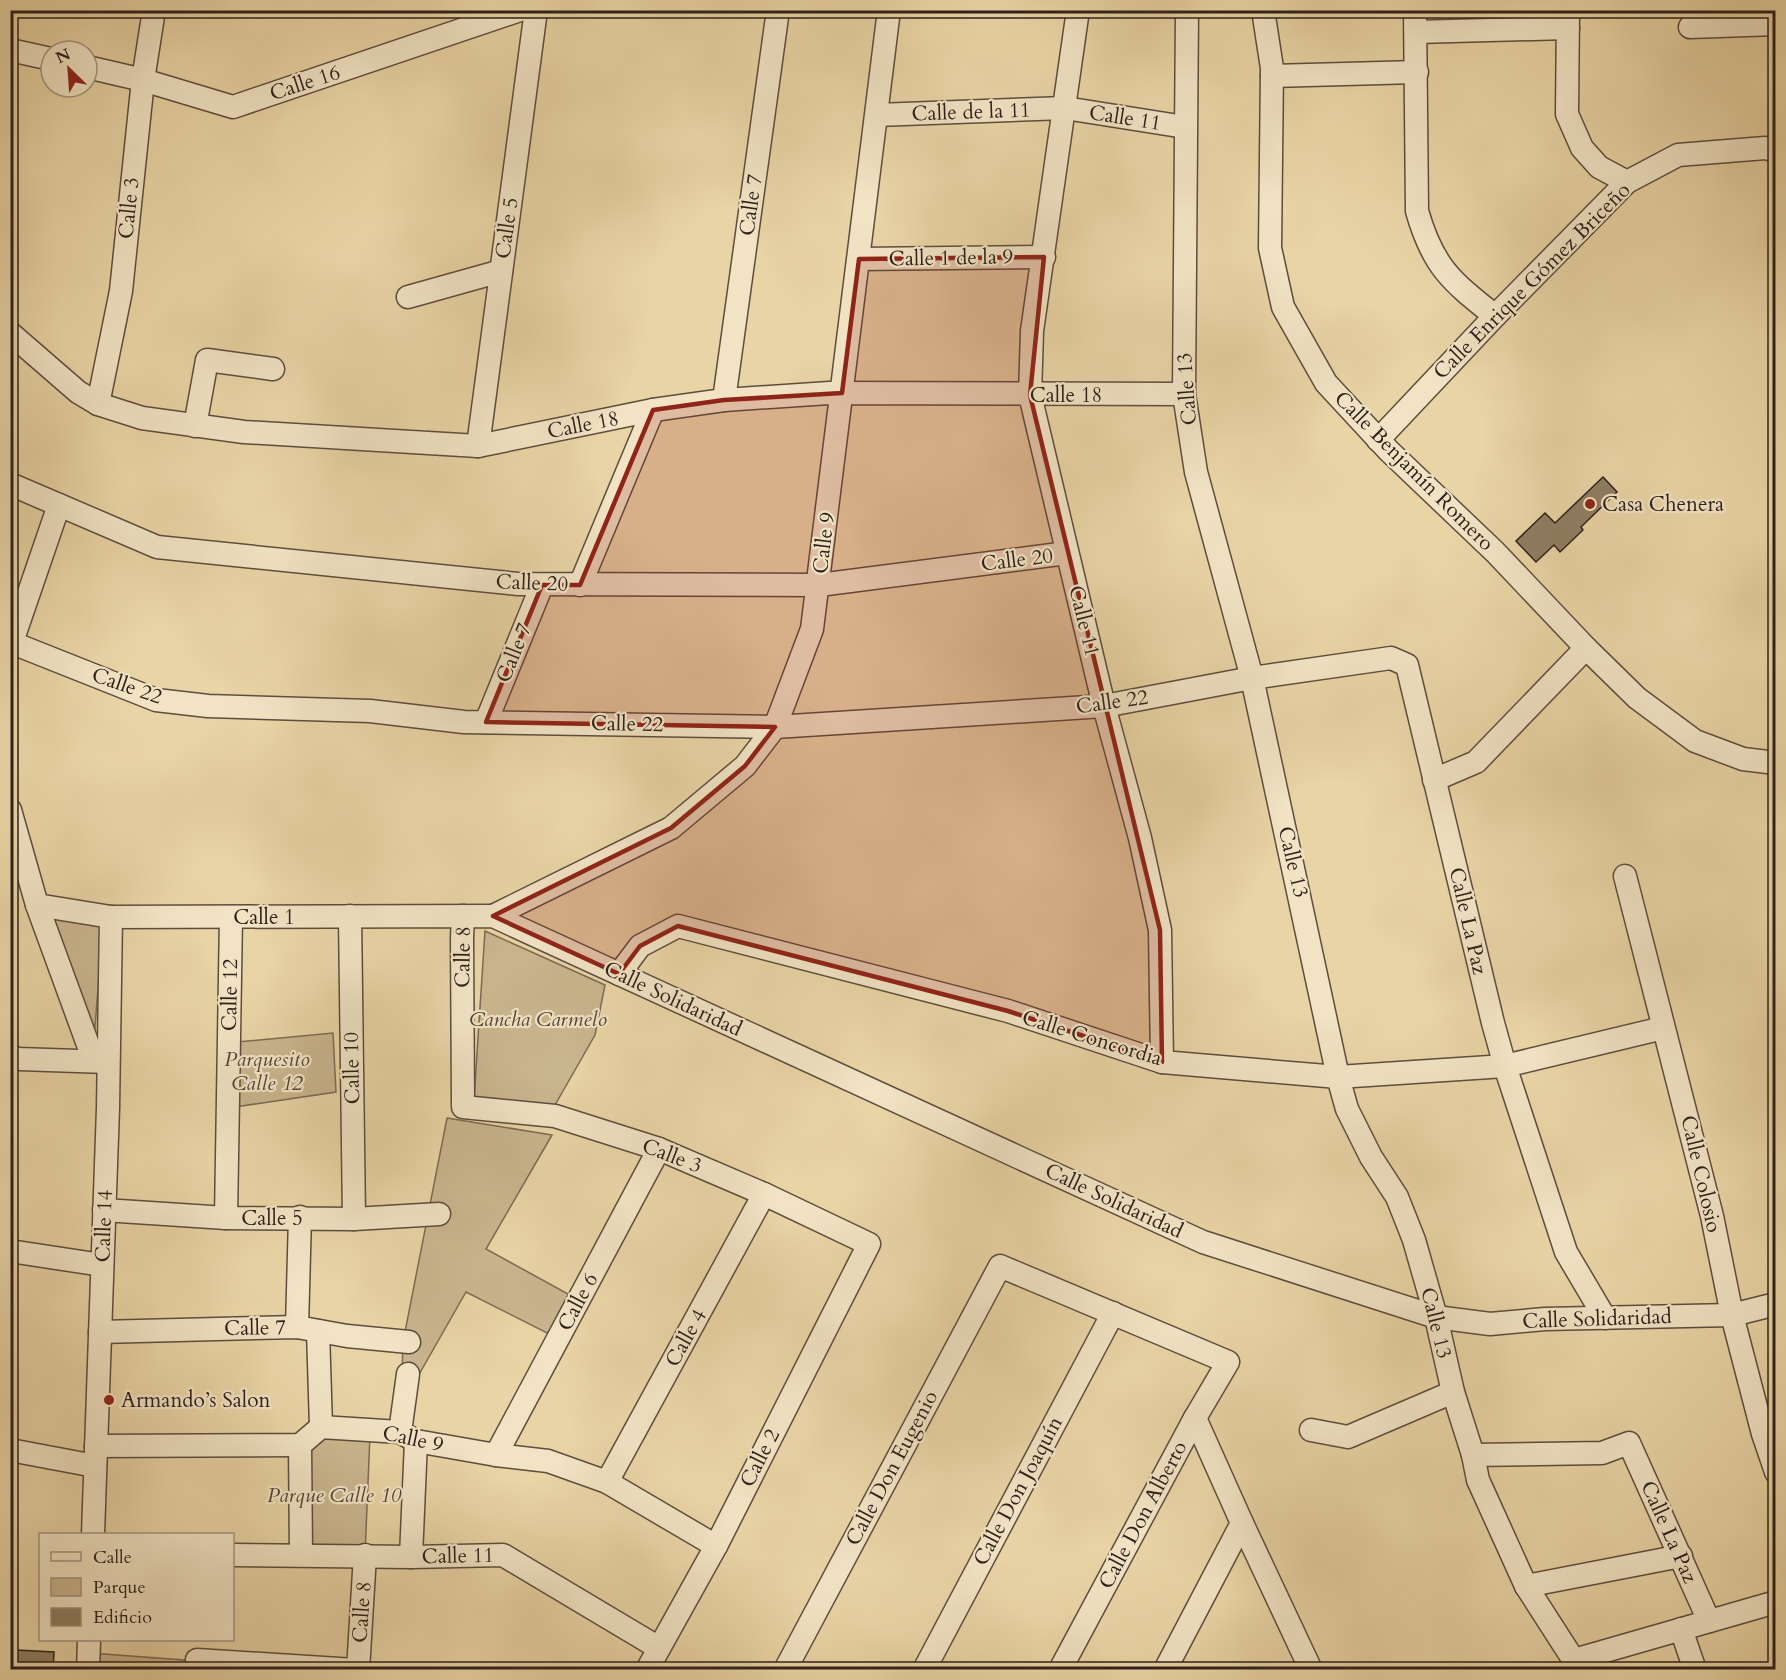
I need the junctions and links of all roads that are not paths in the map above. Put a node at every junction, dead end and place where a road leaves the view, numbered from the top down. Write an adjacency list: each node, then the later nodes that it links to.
1 (154, 10): 18 (street, Calle 3)
2 (520, 10): 18 (street, Calle 16)
3 (536, 10): 26 (street, Calle 5)
4 (778, 10): 34 (street, Calle 7)
5 (889, 10): 20 (street, Calle 9)
6 (1078, 10): 19 (street, Calle 11)
7 (1187, 10): 21 (street, Calle 13)
8 (1263, 10): 17 (street, Calle Benjamín Romero)
9 (1568, 19): 10 (street); 23 (street)
10 (1415, 21): 16 (street)
11 (1776, 24): 12 (street)
12 (1690, 27)
13 (10, 50): 14 (street)
14 (39, 56)
15 (99, 70): 18 (street, Calle 16)
16 (1417, 72): 17 (street); 28 (street)
17 (1272, 76): 38 (street, Calle Benjamín Romero)
18 (143, 80): 35 (street, Calle 3)
19 (1065, 108): 20 (street, Calle de la 11); 21 (street, Calle 11); 24 (street, Calle 11)
20 (878, 115): 25 (street, Calle 9)
21 (1185, 127): 32 (street, Calle 13)
22 (1776, 151): 23 (street, Calle Enrique Gómez Briceño)
23 (1627, 182): 28 (street, Calle Enrique Gómez Briceño)
24 (1044, 257): 25 (street, Calle 1 de la 9); 33 (street, Calle 11)
25 (859, 259): 31 (street, Calle 9)
26 (501, 271): 27 (street); 39 (street, Calle 5)
27 (408, 297)
28 (1495, 316): 38 (street, Calle Enrique Gómez Briceño)
29 (10, 333): 35 (street, Calle 18)
30 (273, 369): 37 (street)
31 (842, 393): 33 (street, Calle 18); 34 (street, Calle 18); 45 (street, Calle 9)
32 (1184, 394): 33 (street, Calle 18); 48 (street, Calle 13)
33 (1030, 395): 42 (street, Calle 11)
34 (724, 400): 36 (street, Calle 18)
35 (99, 404): 37 (street, Calle 18)
36 (653, 410): 39 (street, Calle 18); 44 (street)
37 (195, 426): 39 (street, Calle 18)
38 (1378, 440): 47 (street, Calle Benjamín Romero)
39 (478, 446)
40 (10, 484): 41 (street, Calle 20)
41 (59, 505): 43 (street, Calle 20); 46 (street)
42 (1067, 553): 45 (street, Calle 20); 49 (street, Calle 11)
43 (542, 585): 44 (street, Calle 20); 50 (street, Calle 7)
44 (580, 585): 45 (street, Calle 20)
45 (819, 585): 51 (street, Calle 9)
46 (11, 642): 50 (street, Calle 22)
47 (1586, 648): 52 (street, Calle Benjamín Romero); 53 (street)
48 (1252, 678): 49 (street, Calle 22); 53 (street, Calle La Paz); 68 (street, Calle 13)
49 (1104, 706): 51 (street, Calle 22); 66 (street, Calle 11)
50 (486, 722): 51 (street, Calle 22)
51 (775, 727): 59 (street, Calle 9)
52 (1776, 764)
53 (1434, 780): 67 (street, Calle La Paz)
54 (10, 810): 56 (street, Calle 14)
55 (1625, 876): 63 (street, Calle Colosio)
56 (37, 905): 60 (street, Calle 1); 65 (street, Calle 14)
57 (350, 916): 58 (street, Calle 1); 61 (street, Calle 1); 76 (street, Calle 10)
58 (463, 916): 59 (street, Calle 1); 69 (street, Calle 8)
59 (493, 916): 62 (street, Calle Solidaridad)
60 (111, 917): 61 (street, Calle 1); 65 (street, Calle 14)
61 (231, 917): 75 (street, Calle 12)
62 (618, 974): 66 (street, Calle Concordia); 83 (street, Calle Solidaridad)
63 (1663, 1028): 67 (street, Calle Concordia); 82 (street, Calle Colosio)
64 (10, 1057): 65 (street)
65 (101, 1062): 72 (street, Calle 14)
66 (1162, 1062): 68 (street, Calle Concordia)
67 (1505, 1066): 68 (street, Calle Concordia); 84 (street, Calle La Paz)
68 (1338, 1077): 83 (street, Calle 13)
69 (463, 1107): 70 (street, Calle 3)
70 (658, 1149): 71 (street, Calle 3); 96 (street, Calle 6)
71 (764, 1194): 77 (street, Calle 3); 100 (street, Calle 4)
72 (104, 1210): 75 (street, Calle 5); 79 (street, Calle 14)
73 (439, 1214): 76 (street, Calle 5)
74 (300, 1217): 75 (street, Calle 5); 76 (street, Calle 5); 85 (street)
75 (226, 1218)
76 (354, 1219)
77 (868, 1244): 103 (street, Calle 2)
78 (10, 1251): 79 (street)
79 (102, 1265): 86 (street, Calle 14)
80 (1776, 1304): 82 (street, Calle Solidaridad)
81 (1113, 1313): 90 (street, Calle Don Alberto); 121 (street, Calle Don Eugenio); 122 (street, Calle Don Joaquín)
82 (1732, 1315): 84 (street, Calle Solidaridad); 99 (street, Calle Colosio)
83 (1436, 1317): 84 (street, Calle Solidaridad); 89 (street, Calle 13)
84 (1605, 1318)
85 (307, 1329): 86 (street, Calle 7); 87 (street, Calle 7); 91 (street)
86 (100, 1332): 98 (street, Calle 14)
87 (410, 1341)
88 (408, 1374): 93 (street)
89 (1453, 1392): 92 (street); 97 (street, Calle 13)
90 (1195, 1418): 101 (street); 123 (street, Calle Don Alberto)
91 (321, 1427): 93 (street, Calle 9); 94 (street)
92 (1311, 1430)
93 (408, 1436): 96 (street, Calle 9); 108 (street)
94 (300, 1445): 98 (street); 104 (street)
95 (10, 1450): 98 (street)
96 (496, 1455): 100 (street, Calle 9)
97 (1473, 1455): 107 (street, Calle La Paz); 109 (street, Calle 13)
98 (95, 1456): 102 (street, Calle 14)
99 (1776, 1472)
100 (607, 1482): 103 (street, Calle 9)
101 (1242, 1523): 116 (street); 124 (street)
102 (93, 1533)
103 (716, 1546): 114 (street, Calle 2)
104 (301, 1555): 105 (street, Calle 11); 106 (street, Calle 11)
105 (365, 1555): 108 (street, Calle 11); 119 (street, Calle 8)
106 (234, 1556)
107 (1681, 1556): 109 (street); 111 (street, Calle La Paz)
108 (411, 1557): 114 (street, Calle 11)
109 (1526, 1586): 117 (street, Calle 13)
110 (1776, 1602): 111 (street)
111 (1709, 1621): 112 (street)
112 (1681, 1629): 117 (street); 125 (street)
113 (89, 1641): 118 (street)
114 (659, 1647): 120 (street, Calle 2)
115 (198, 1660): 119 (street)
116 (1304, 1665)
117 (1577, 1665)
118 (88, 1670)
119 (357, 1670)
120 (647, 1670)
121 (784, 1670)
122 (924, 1670)
123 (1060, 1670)
124 (1165, 1670)
125 (1695, 1670)

